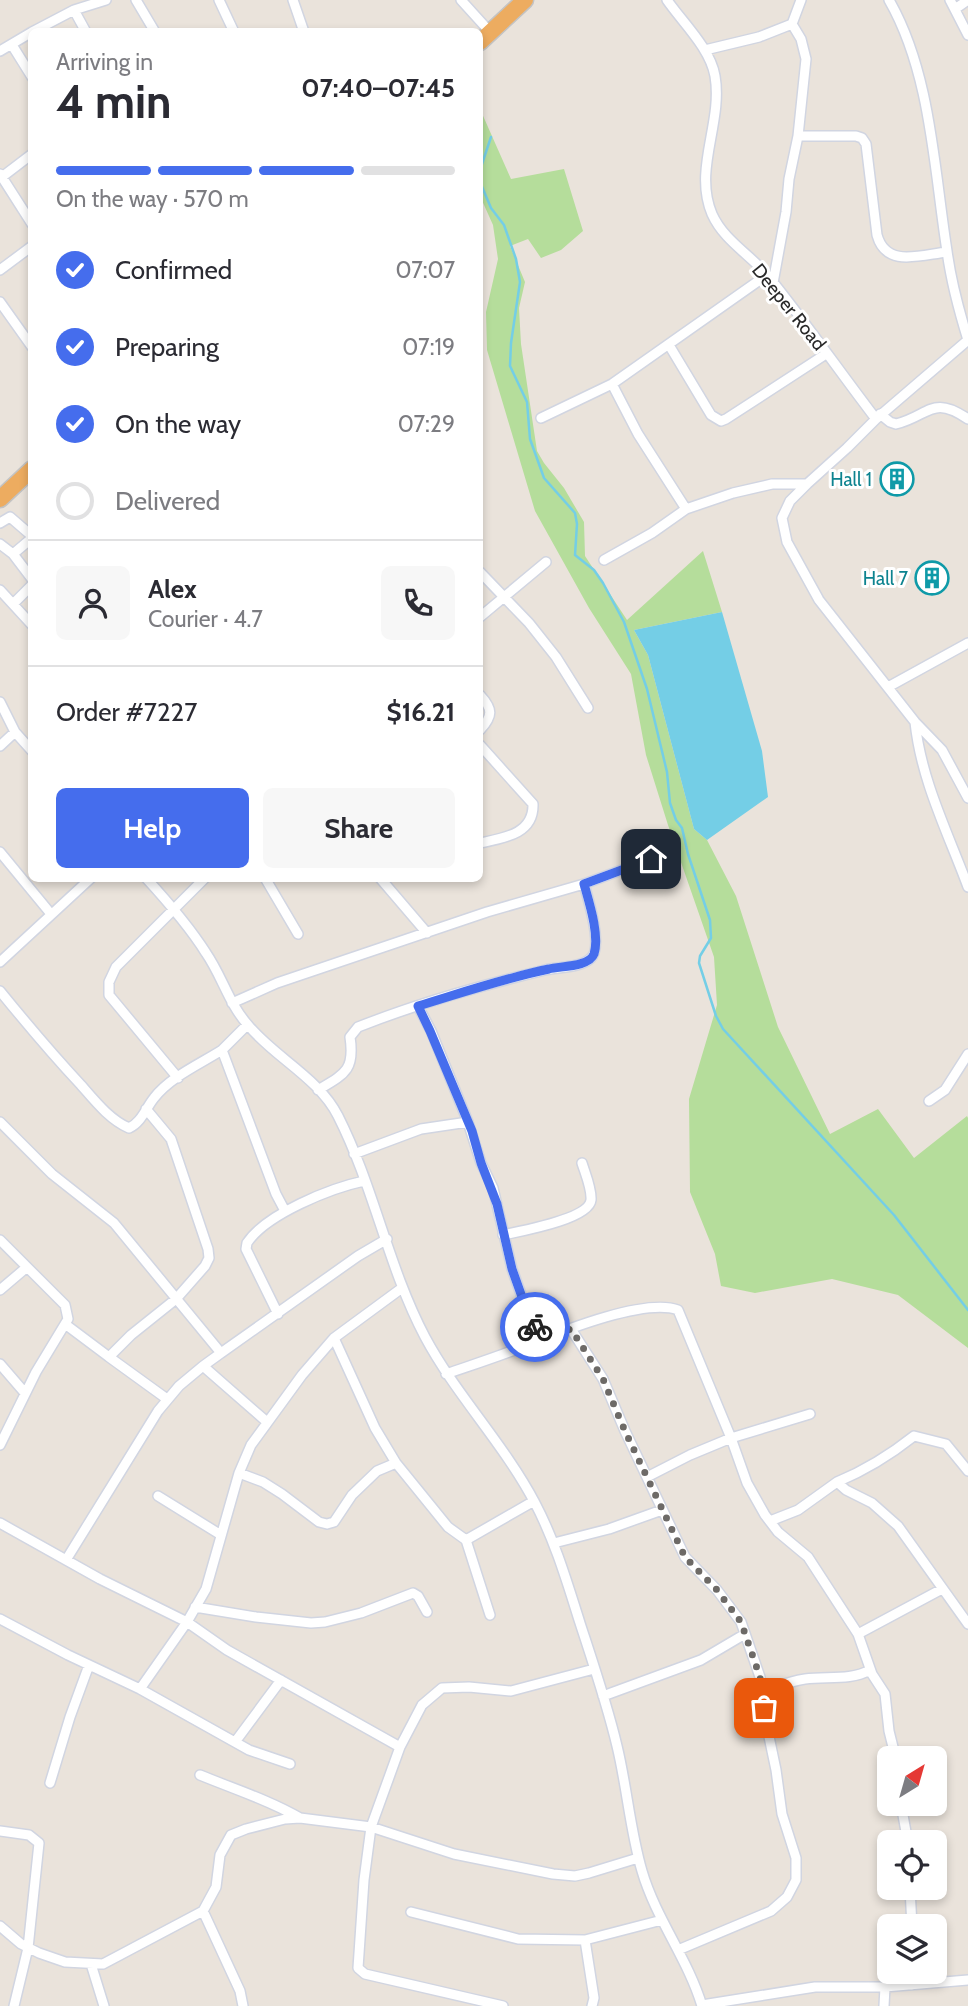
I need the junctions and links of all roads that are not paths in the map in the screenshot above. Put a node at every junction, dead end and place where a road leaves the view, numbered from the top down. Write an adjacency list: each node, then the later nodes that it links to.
1 (106, 0): 12 (street)
2 (136, 0): 17 (street)
3 (219, 0): 18 (street)
4 (293, 0): 19 (street)
5 (461, 0): 20 (street)
6 (525, 0): 23 (highway)
7 (667, 0): 26 (street, Deeper Road)
8 (801, 0): 14 (street)
9 (889, 0): 33 (street)
10 (950, 0): 13 (street)
11 (968, 1): 13 (street)
12 (77, 6): 15 (street); 16 (street)
13 (955, 9): 22 (street)
14 (792, 23): 26 (street); 28 (street)
15 (39, 28)
16 (85, 28)
17 (153, 28)
18 (232, 28)
19 (302, 28)
20 (479, 28)
21 (28, 35): 24 (street)
22 (968, 35)
23 (485, 37)
24 (12, 45): 25 (street); 27 (street)
25 (0, 50)
26 (705, 50): 35 (street, Deeper Road)
27 (28, 71)
28 (798, 136): 33 (street); 36 (street)
29 (28, 157): 30 (street)
30 (1, 175): 31 (street)
31 (28, 218)
32 (28, 249): 34 (street)
33 (947, 251): 38 (street)
34 (0, 270)
35 (767, 275): 36 (street, Deeper Road); 40 (street)
36 (774, 283): 41 (street, Deeper Road)
37 (0, 302): 39 (street)
38 (968, 340): 43 (street)
39 (28, 341)
40 (669, 345): 41 (street); 42 (street)
41 (826, 354): 43 (street, Deeper Road)
42 (612, 384): 44 (street); 49 (street)
43 (878, 416): 45 (street); 47 (street)
44 (541, 418)
45 (968, 419)
46 (28, 473): 48 (highway)
47 (807, 484): 49 (street); 66 (street)
48 (0, 499)
49 (686, 509): 55 (street)
50 (0, 523): 51 (street)
51 (28, 533)
52 (28, 541): 54 (street)
53 (0, 544): 54 (street)
54 (13, 554): 57 (street)
55 (604, 560)
56 (546, 562): 61 (street)
57 (28, 574)
58 (483, 575): 61 (street)
59 (28, 589): 62 (street)
60 (0, 590): 62 (street)
61 (502, 596): 63 (street); 69 (street)
62 (13, 604): 64 (street)
63 (483, 614)
64 (28, 621)
65 (968, 643): 66 (street)
66 (888, 687): 70 (street)
67 (483, 698): 71 (street)
68 (0, 702): 72 (street)
69 (588, 708)
70 (915, 722): 76 (street); 86 (street)
71 (483, 727)
72 (15, 732): 73 (street); 74 (street)
73 (0, 746)
74 (28, 747)
75 (483, 748): 77 (street)
76 (968, 798)
77 (483, 842)
78 (0, 853): 88 (street)
79 (651, 859): 85 (street)
80 (87, 882): 88 (street)
81 (150, 882): 87 (street)
82 (201, 882): 87 (street)
83 (267, 882): 90 (street)
84 (383, 882): 89 (street)
85 (584, 884): 89 (street); 94 (street)
86 (968, 887)
87 (174, 909): 93 (street); 98 (street)
88 (51, 914): 91 (street)
89 (428, 933): 93 (street)
90 (298, 934)
91 (0, 962)
92 (0, 991): 101 (street)
93 (232, 1003): 95 (street)
94 (418, 1006): 99 (street); 103 (street)
95 (247, 1025): 96 (street); 99 (street)
96 (222, 1050): 98 (street); 107 (street)
97 (968, 1054): 100 (street)
98 (178, 1078): 101 (street)
99 (318, 1090): 104 (street)
100 (929, 1101)
101 (146, 1109): 114 (street)
102 (0, 1122): 114 (street)
103 (468, 1122): 104 (street); 108 (street)
104 (354, 1154): 106 (street)
105 (582, 1163): 108 (street)
106 (364, 1181): 107 (street); 109 (street)
107 (285, 1211): 115 (street)
108 (503, 1236): 117 (street)
109 (387, 1239): 112 (street); 115 (street)
110 (0, 1240): 111 (street)
111 (27, 1268): 113 (street); 116 (street)
112 (402, 1288): 120 (street); 126 (street)
113 (0, 1290)
114 (176, 1299): 122 (street); 123 (street)
115 (278, 1314): 122 (street)
116 (65, 1324): 123 (street); 127 (street)
117 (532, 1325): 119 (street); 121 (street)
118 (571, 1329): 119 (street); 131 (street); 136 (street)
119 (549, 1336): 121 (street)
120 (334, 1338): 130 (street); 133 (street)
121 (531, 1343): 126 (street)
122 (221, 1353): 125 (street)
123 (109, 1357): 128 (street)
124 (0, 1364): 127 (street)
125 (203, 1366): 128 (street); 130 (street)
126 (446, 1374): 139 (street)
127 (25, 1393): 132 (street)
128 (167, 1399): 146 (street)
129 (810, 1414): 131 (street)
130 (267, 1422): 135 (street)
131 (731, 1438): 136 (street); 141 (street)
132 (1, 1439)
133 (396, 1463): 135 (street); 144 (street)
134 (968, 1471): 137 (street)
135 (239, 1473): 143 (street)
136 (647, 1477): 140 (street)
137 (837, 1482): 141 (street); 147 (street)
138 (158, 1496): 143 (street)
139 (534, 1501): 144 (street); 145 (street)
140 (662, 1510): 145 (street); 154 (street)
141 (770, 1521): 155 (street)
142 (0, 1522): 146 (street)
143 (221, 1535): 148 (street)
144 (466, 1540): 150 (street)
145 (554, 1543): 157 (street)
146 (66, 1560): 152 (street)
147 (942, 1590): 153 (street); 155 (street)
148 (195, 1607): 149 (street); 152 (street)
149 (427, 1612)
150 (490, 1615)
151 (0, 1619): 156 (street)
152 (187, 1622): 159 (street); 160 (street)
153 (968, 1624)
154 (745, 1634): 161 (street); 162 (street)
155 (858, 1634): 158 (street)
156 (89, 1665): 160 (street); 168 (street)
157 (594, 1669): 162 (street); 165 (street)
158 (870, 1670): 161 (street); 164 (street)
159 (281, 1680): 163 (street); 165 (street)
160 (140, 1689): 163 (street)
161 (762, 1692): 179 (street)
162 (603, 1696): 172 (street)
163 (235, 1742): 166 (street)
164 (893, 1746)
165 (400, 1748): 170 (street)
166 (290, 1764)
167 (200, 1775): 169 (street)
168 (50, 1783)
169 (300, 1818): 170 (street); 173 (street)
170 (371, 1826): 172 (street); 189 (street)
171 (0, 1831): 178 (street)
172 (638, 1858): 175 (street)
173 (203, 1912): 180 (street); 188 (street)
174 (411, 1912): 177 (street)
175 (662, 1920): 177 (street); 179 (street)
176 (0, 1926): 178 (street)
177 (585, 1940): 190 (street)
178 (28, 1948): 180 (street); 186 (street)
179 (678, 1950): 185 (street)
180 (91, 1964): 187 (street)
181 (968, 1980): 182 (street)
182 (947, 1982)
183 (912, 1984): 184 (street)
184 (885, 1987): 185 (street); 191 (street)
185 (702, 2005)
186 (13, 2006)
187 (104, 2006)
188 (243, 2006)
189 (503, 2006)
190 (592, 2006)
191 (884, 2006)

